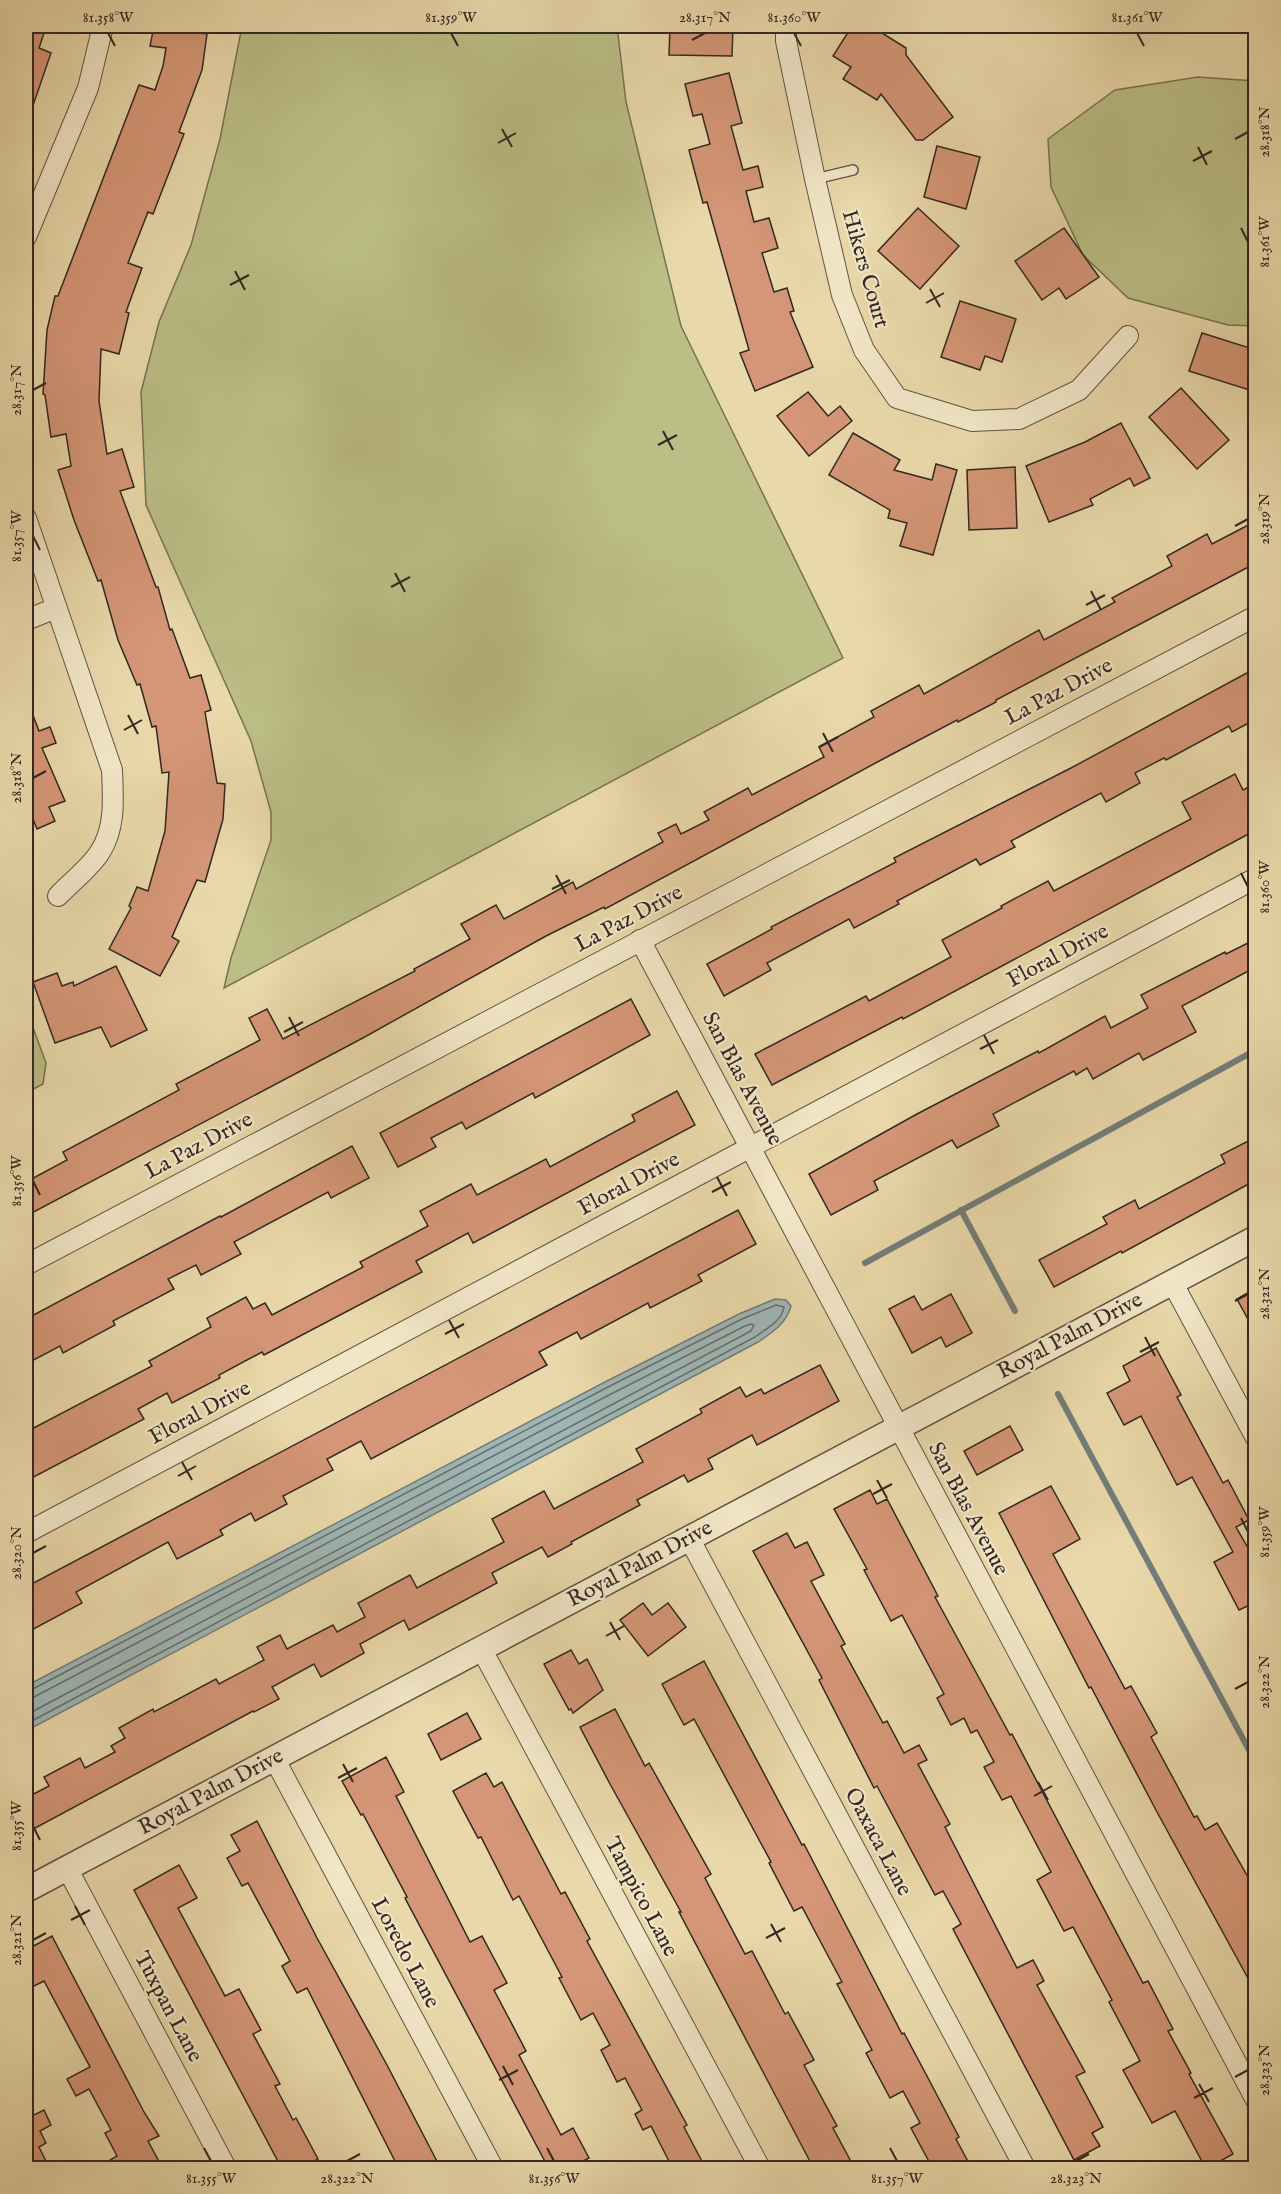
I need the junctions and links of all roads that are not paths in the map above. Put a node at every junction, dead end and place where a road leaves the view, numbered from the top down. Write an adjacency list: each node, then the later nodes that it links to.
1 (103, 26): 5 (street)
2 (786, 26): 4 (street, Hikers Court)
3 (853, 170): 4 (lane)
4 (815, 179): 6 (street, Hikers Court)
5 (26, 237)
6 (1128, 336)
7 (26, 518): 8 (street)
8 (56, 608): 10 (street); 12 (street)
9 (1256, 616): 13 (street, La Paz Drive)
10 (26, 620)
11 (1256, 878): 14 (street, Floral Drive)
12 (58, 896)
13 (640, 940): 14 (street, San Blas Avenue); 16 (street, La Paz Drive)
14 (750, 1146): 18 (street, San Blas Avenue); 20 (street, Floral Drive)
15 (1256, 1238): 17 (street, Royal Palm Drive)
16 (26, 1265)
17 (1172, 1282): 18 (street, Royal Palm Drive); 19 (street)
18 (899, 1427): 21 (street, Royal Palm Drive); 26 (street, San Blas Avenue)
19 (1256, 1438)
20 (26, 1533)
21 (689, 1538): 22 (street, Royal Palm Drive); 30 (street, Oaxaca Lane)
22 (481, 1648): 23 (street, Royal Palm Drive); 29 (street, Tampico Lane)
23 (275, 1760): 24 (street, Royal Palm Drive); 28 (street, Loredo Lane)
24 (67, 1868): 25 (street, Royal Palm Drive); 27 (street, Tuxpan Lane)
25 (26, 1890)
26 (1256, 2100)
27 (226, 2169)
28 (494, 2169)
29 (760, 2169)
30 (1025, 2169)

